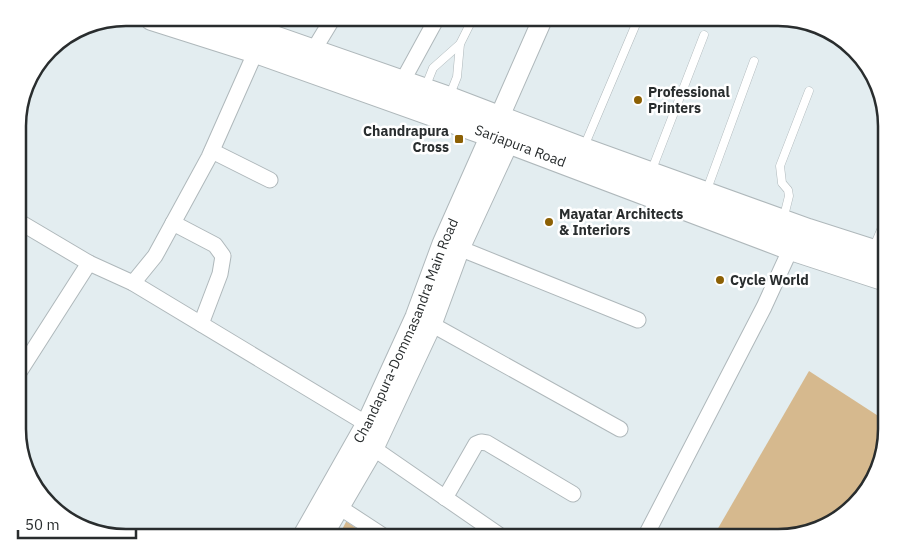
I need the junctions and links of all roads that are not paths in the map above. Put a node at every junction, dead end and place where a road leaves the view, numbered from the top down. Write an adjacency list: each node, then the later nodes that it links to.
1 (177, 26): 10 (main road, Sarjapura Road)
2 (256, 26): 11 (main road, Sarjapura Road)
3 (328, 26): 11 (street)
4 (433, 26): 13 (street)
5 (470, 26): 9 (lane)
6 (540, 26): 17 (street)
7 (635, 26): 18 (lane)
8 (704, 35): 20 (lane)
9 (460, 44): 14 (lane); 16 (lane)
10 (256, 51): 17 (main road, Sarjapura Road); 19 (street)
11 (313, 51): 13 (main road, Sarjapura Road)
12 (754, 61): 22 (lane)
13 (402, 82): 14 (main road, Sarjapura Road)
14 (424, 90): 16 (main road, Sarjapura Road)
15 (809, 91): 23 (lane)
16 (449, 99): 17 (main road, Sarjapura Road)
17 (503, 130): 18 (main road, Sarjapura Road); 26 (main road, Chandapura-Dommasandra Main Road); 27 (main road, Sarjapura Road); 36 (main road, Chandapura-Dommasandra Main Road)
18 (583, 150): 20 (main road, Sarjapura Road)
19 (212, 151): 21 (street); 24 (street)
20 (651, 174): 22 (main road, Sarjapura Road)
21 (270, 180)
22 (706, 194): 23 (main road, Sarjapura Road)
23 (782, 222): 28 (main road, Sarjapura Road)
24 (173, 223): 31 (street); 33 (street)
25 (26, 226): 29 (street)
26 (459, 248): 32 (street); 34 (main road, Chandapura-Dommasandra Main Road)
27 (791, 248): 30 (main road, Sarjapura Road); 46 (street)
28 (878, 253)
29 (89, 263): 31 (street); 35 (street)
30 (878, 275)
31 (133, 283): 33 (street)
32 (638, 320)
33 (201, 324): 36 (street)
34 (431, 324): 37 (street); 38 (main road, Chandapura-Dommasandra Main Road)
35 (26, 361)
36 (367, 424): 42 (main road, Chandapura-Dommasandra Main Road)
37 (620, 429)
38 (373, 448): 40 (street); 41 (main road, Chandapura-Dommasandra Main Road)
39 (573, 494): 40 (street)
40 (445, 498): 45 (street)
41 (339, 507): 43 (main road, Chandapura-Dommasandra Main Road); 44 (street)
42 (308, 529)
43 (327, 529)
44 (373, 529)
45 (490, 529)
46 (649, 529)

